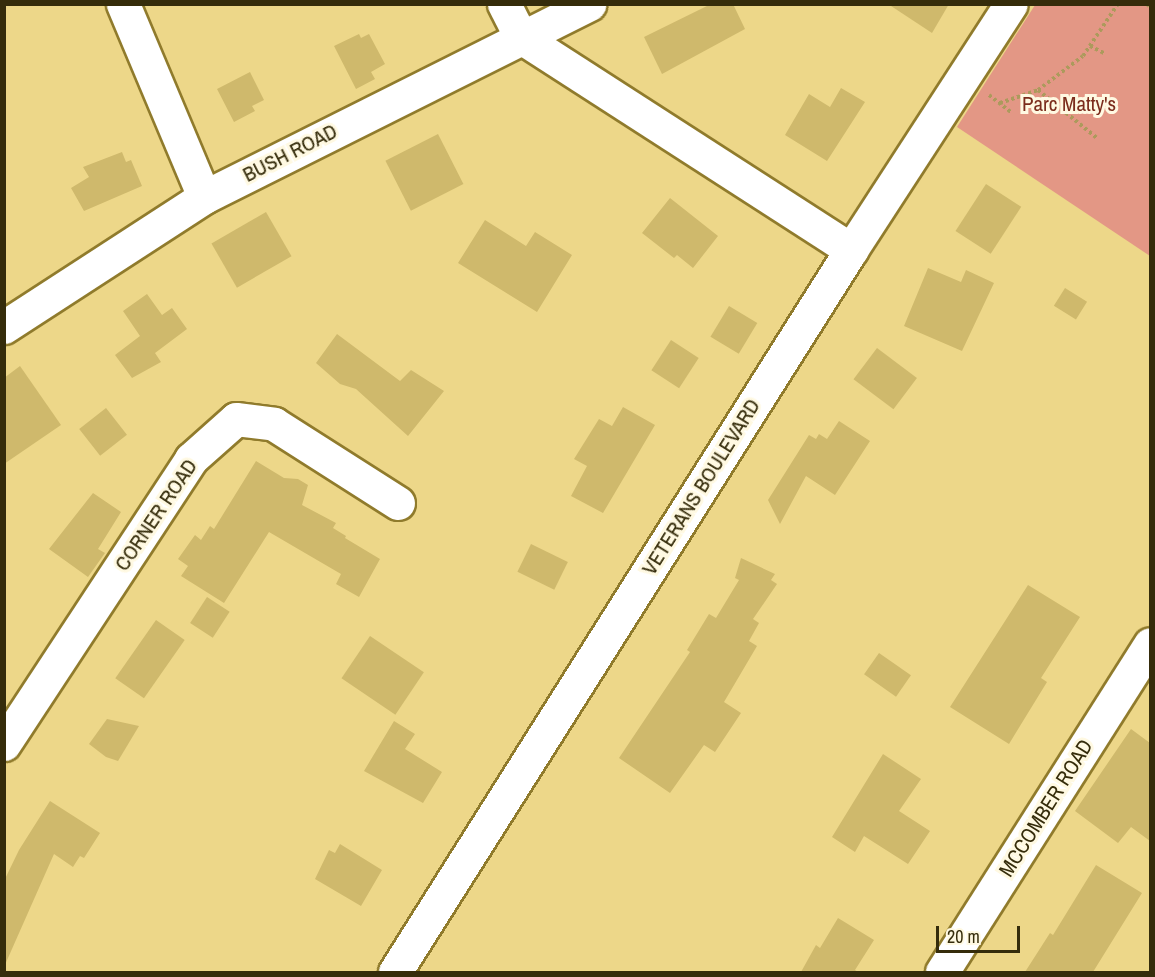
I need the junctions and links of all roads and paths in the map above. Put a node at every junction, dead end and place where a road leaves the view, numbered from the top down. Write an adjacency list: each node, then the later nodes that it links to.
1 (123, 4): 14 (street)
2 (504, 4): 6 (street)
3 (589, 4): 6 (street, BUSH ROAD)
4 (1011, 4): 15 (street, VETERANS BOULEVARD)
5 (1118, 4): 7 (path)
6 (521, 38): 14 (street, BUSH ROAD); 15 (street)
7 (1090, 46): 8 (path); 10 (path)
8 (1104, 53)
9 (981, 90): 11 (path)
10 (1038, 90): 11 (path); 13 (path)
11 (1000, 103): 12 (path)
12 (1011, 111)
13 (1098, 139)
14 (204, 197): 16 (street, BUSH ROAD)
15 (851, 250): 20 (street, VETERANS BOULEVARD)
16 (4, 327)
17 (398, 503): 19 (street, CORNER ROAD)
18 (1150, 644): 21 (street, MCCOMBER ROAD)
19 (4, 744)
20 (395, 972)
21 (942, 972)

